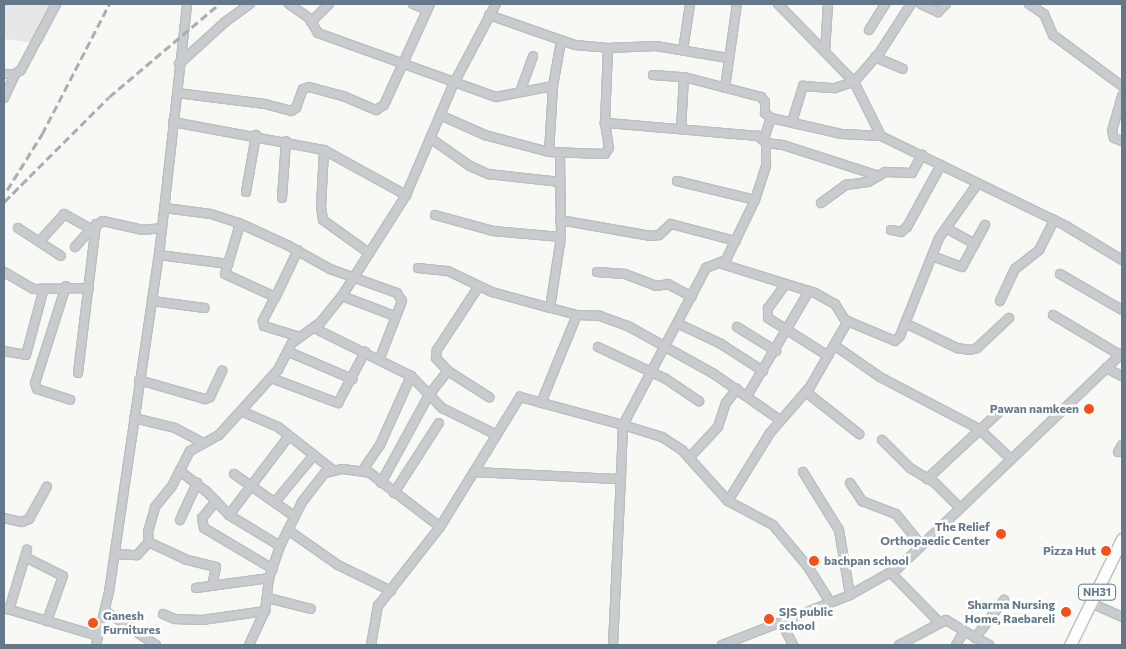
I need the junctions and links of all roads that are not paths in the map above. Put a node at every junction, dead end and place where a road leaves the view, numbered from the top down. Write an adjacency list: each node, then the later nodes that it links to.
1 (56, 4): 32 (street)
2 (187, 4): 29 (street)
3 (250, 4): 29 (street)
4 (289, 4): 19 (street)
5 (329, 4): 19 (street)
6 (413, 4): 17 (street)
7 (496, 4): 18 (street)
8 (690, 4): 23 (street)
9 (737, 4): 27 (street)
10 (778, 4): 24 (street)
11 (828, 4): 24 (street)
12 (885, 4): 20 (street)
13 (911, 4): 26 (street)
14 (921, 4): 15 (street)
15 (946, 4)
16 (1029, 4): 38 (street)
17 (428, 6): 28 (street)
18 (489, 14): 21 (street); 35 (street)
19 (311, 22): 28 (street)
20 (868, 30)
21 (561, 41): 22 (street); 37 (street)
22 (608, 48): 23 (street); 48 (street)
23 (683, 50): 27 (street)
24 (826, 52): 36 (street)
25 (533, 56): 40 (street)
26 (876, 57): 30 (street); 36 (street)
27 (728, 58): 39 (street)
28 (403, 61): 35 (street); 41 (street)
29 (179, 64): 41 (street)
30 (903, 69)
31 (4, 74): 32 (street)
32 (15, 74): 43 (street)
33 (652, 74): 34 (street)
34 (684, 77): 39 (street); 49 (street)
35 (454, 82): 40 (street); 44 (street)
36 (854, 82): 47 (street); 51 (street)
37 (554, 86): 40 (street); 57 (street)
38 (1122, 86)
39 (724, 88): 45 (street)
40 (520, 92)
41 (177, 93): 46 (street)
42 (1122, 96): 55 (street)
43 (4, 98)
44 (440, 115): 52 (street); 57 (street)
45 (771, 118): 47 (street); 54 (street)
46 (173, 122): 50 (street); 70 (street)
47 (792, 122): 51 (street)
48 (605, 123): 49 (street); 58 (street)
49 (681, 129): 54 (street)
50 (256, 135): 53 (street); 65 (street)
51 (881, 136): 59 (street)
52 (430, 138): 63 (street); 66 (street)
53 (286, 141): 56 (street); 67 (street)
54 (765, 141): 61 (street); 68 (street)
55 (1122, 141)
56 (324, 150): 66 (street); 87 (street)
57 (549, 152): 58 (street)
58 (560, 153): 63 (street)
59 (922, 155): 60 (street); 61 (street)
60 (941, 165): 64 (street); 80 (street)
61 (879, 176): 69 (street)
62 (677, 181): 68 (street)
63 (561, 182): 72 (street)
64 (978, 183): 73 (street); 79 (street)
65 (246, 192)
66 (406, 195): 87 (street)
67 (282, 198)
68 (755, 200): 83 (street)
69 (821, 203)
70 (165, 208): 74 (street); 78 (street)
71 (435, 215): 81 (street)
72 (560, 220): 81 (street); 83 (street)
73 (1054, 220): 91 (street); 109 (street)
74 (240, 224): 86 (street); 92 (street)
75 (985, 224): 84 (street)
76 (94, 226): 78 (street); 82 (street); 85 (street); 103 (street)
77 (18, 228): 82 (street)
78 (162, 228): 88 (street)
79 (946, 228): 84 (street); 90 (street)
80 (891, 230)
81 (561, 237): 111 (street)
82 (40, 241): 89 (street)
83 (736, 241): 93 (street)
84 (975, 244): 90 (street)
85 (75, 247)
86 (298, 250): 98 (street); 107 (street)
87 (369, 253): 98 (street)
88 (159, 255): 92 (street); 108 (street)
89 (61, 256)
90 (932, 256): 118 (street)
91 (1122, 260)
92 (228, 264): 107 (street)
93 (722, 264): 99 (street); 106 (street)
94 (418, 268): 101 (street)
95 (4, 272): 102 (street)
96 (597, 272): 106 (street)
97 (1060, 274): 112 (street)
98 (354, 279): 105 (street); 115 (street)
99 (785, 285): 104 (street); 122 (street)
100 (66, 286): 102 (street); 103 (street); 150 (street)
101 (478, 286): 111 (street); 136 (street)
102 (44, 288): 127 (street)
103 (88, 288): 139 (street)
104 (809, 291): 117 (street); 122 (street)
105 (342, 296): 115 (street); 121 (street)
106 (692, 297): 119 (street)
107 (275, 298): 123 (street)
108 (152, 301): 110 (street); 144 (street)
109 (1000, 301)
110 (205, 308)
111 (550, 308): 113 (street)
112 (1122, 310)
113 (577, 315): 125 (street); 152 (street)
114 (1053, 315): 131 (street)
115 (395, 316): 133 (street)
116 (1009, 318): 118 (street)
117 (848, 321): 118 (street); 124 (street)
118 (906, 322)
119 (679, 324): 125 (street); 137 (street)
120 (737, 327): 128 (street)
121 (314, 328): 123 (street); 130 (street)
122 (787, 331): 128 (street); 132 (street)
123 (300, 337): 129 (street)
124 (834, 345): 132 (street); 159 (street)
125 (666, 346): 138 (street); 145 (street)
126 (598, 347): 138 (street)
127 (4, 351)
128 (776, 351): 137 (street)
129 (288, 352): 142 (street); 143 (street)
130 (365, 352): 133 (street); 143 (street)
131 (1121, 354): 134 (street)
132 (828, 356): 146 (street)
133 (380, 358): 140 (street)
134 (1106, 368): 141 (street); 169 (street)
135 (222, 371): 144 (street)
136 (448, 371): 147 (street); 149 (street)
137 (763, 371): 148 (street)
138 (652, 372): 151 (street); 158 (street)
139 (78, 373)
140 (411, 376): 147 (street); 171 (street)
141 (1122, 376)
142 (271, 378): 143 (street); 153 (street)
143 (352, 379)
144 (140, 380): 155 (street)
145 (737, 389): 148 (street); 168 (street)
146 (806, 392): 156 (street); 161 (street)
147 (429, 395): 160 (street); 178 (street)
148 (747, 396): 156 (street)
149 (489, 397)
150 (70, 400)
151 (699, 402)
152 (541, 403): 158 (street); 160 (street)
153 (241, 411): 162 (street); 164 (street)
154 (999, 412): 159 (street)
155 (134, 418): 164 (street); 198 (street)
156 (780, 420): 185 (street)
157 (439, 423): 183 (street)
158 (623, 425): 168 (street); 176 (street)
159 (980, 429): 169 (street); 177 (street)
160 (497, 434): 173 (street)
161 (859, 434)
162 (289, 436): 167 (street); 182 (street)
163 (882, 440): 177 (street)
164 (202, 443): 172 (street)
165 (1122, 445): 166 (street)
166 (1118, 452)
167 (314, 455): 170 (street); 186 (street)
168 (689, 458): 185 (street)
169 (1011, 459): 187 (street)
170 (333, 470): 171 (street); 189 (street)
171 (364, 470): 178 (street)
172 (180, 471): 179 (street); 195 (street)
173 (474, 472): 176 (street); 192 (street)
174 (803, 472): 205 (street)
175 (234, 474): 182 (street)
176 (621, 476): 227 (street)
177 (927, 478): 187 (street)
178 (381, 482): 183 (street)
179 (196, 483): 184 (street); 191 (street)
180 (850, 483): 197 (street)
181 (47, 487): 190 (street)
182 (252, 487): 186 (street); 188 (street)
183 (394, 492): 192 (street)
184 (216, 501): 188 (street); 199 (street)
185 (728, 501): 208 (street)
186 (275, 502): 189 (street)
187 (960, 508): 197 (street)
188 (229, 515): 196 (street)
189 (294, 516): 193 (street)
190 (4, 518)
191 (180, 520)
192 (440, 527): 204 (street)
193 (288, 530): 196 (street); 204 (street)
194 (1122, 539): 209 (highway, NH31)
195 (148, 542): 198 (street); 202 (street)
196 (280, 546): 199 (street)
197 (921, 546): 200 (street)
198 (115, 554): 212 (street)
199 (273, 569): 201 (street)
200 (891, 573): 205 (street); 218 (street)
201 (269, 578): 202 (street); 206 (street)
202 (212, 586): 203 (street)
203 (196, 588)
204 (390, 591): 226 (street)
205 (850, 595): 208 (street)
206 (268, 598): 211 (street); 213 (street)
207 (1004, 600): 221 (street)
208 (830, 602): 217 (street)
209 (1091, 604): 215 (street); 233 (highway, NH31)
210 (6, 609): 216 (street); 216 (street)
211 (311, 609)
212 (105, 611): 220 (street); 224 (street)
213 (265, 611): 214 (street); 225 (street)
214 (163, 614)
215 (1122, 617)
216 (47, 621): 220 (street)
217 (781, 622): 222 (street); 229 (street)
218 (940, 622): 219 (street); 230 (street)
219 (964, 632): 221 (street); 231 (street)
220 (98, 636): 223 (street)
221 (975, 638): 232 (street)
222 (741, 642): 228 (street)
223 (96, 645)
224 (156, 645)
225 (249, 645)
226 (371, 645)
227 (614, 645)
228 (722, 645)
229 (793, 645)
230 (899, 645)
231 (956, 645)
232 (989, 645)
233 (1070, 645)

